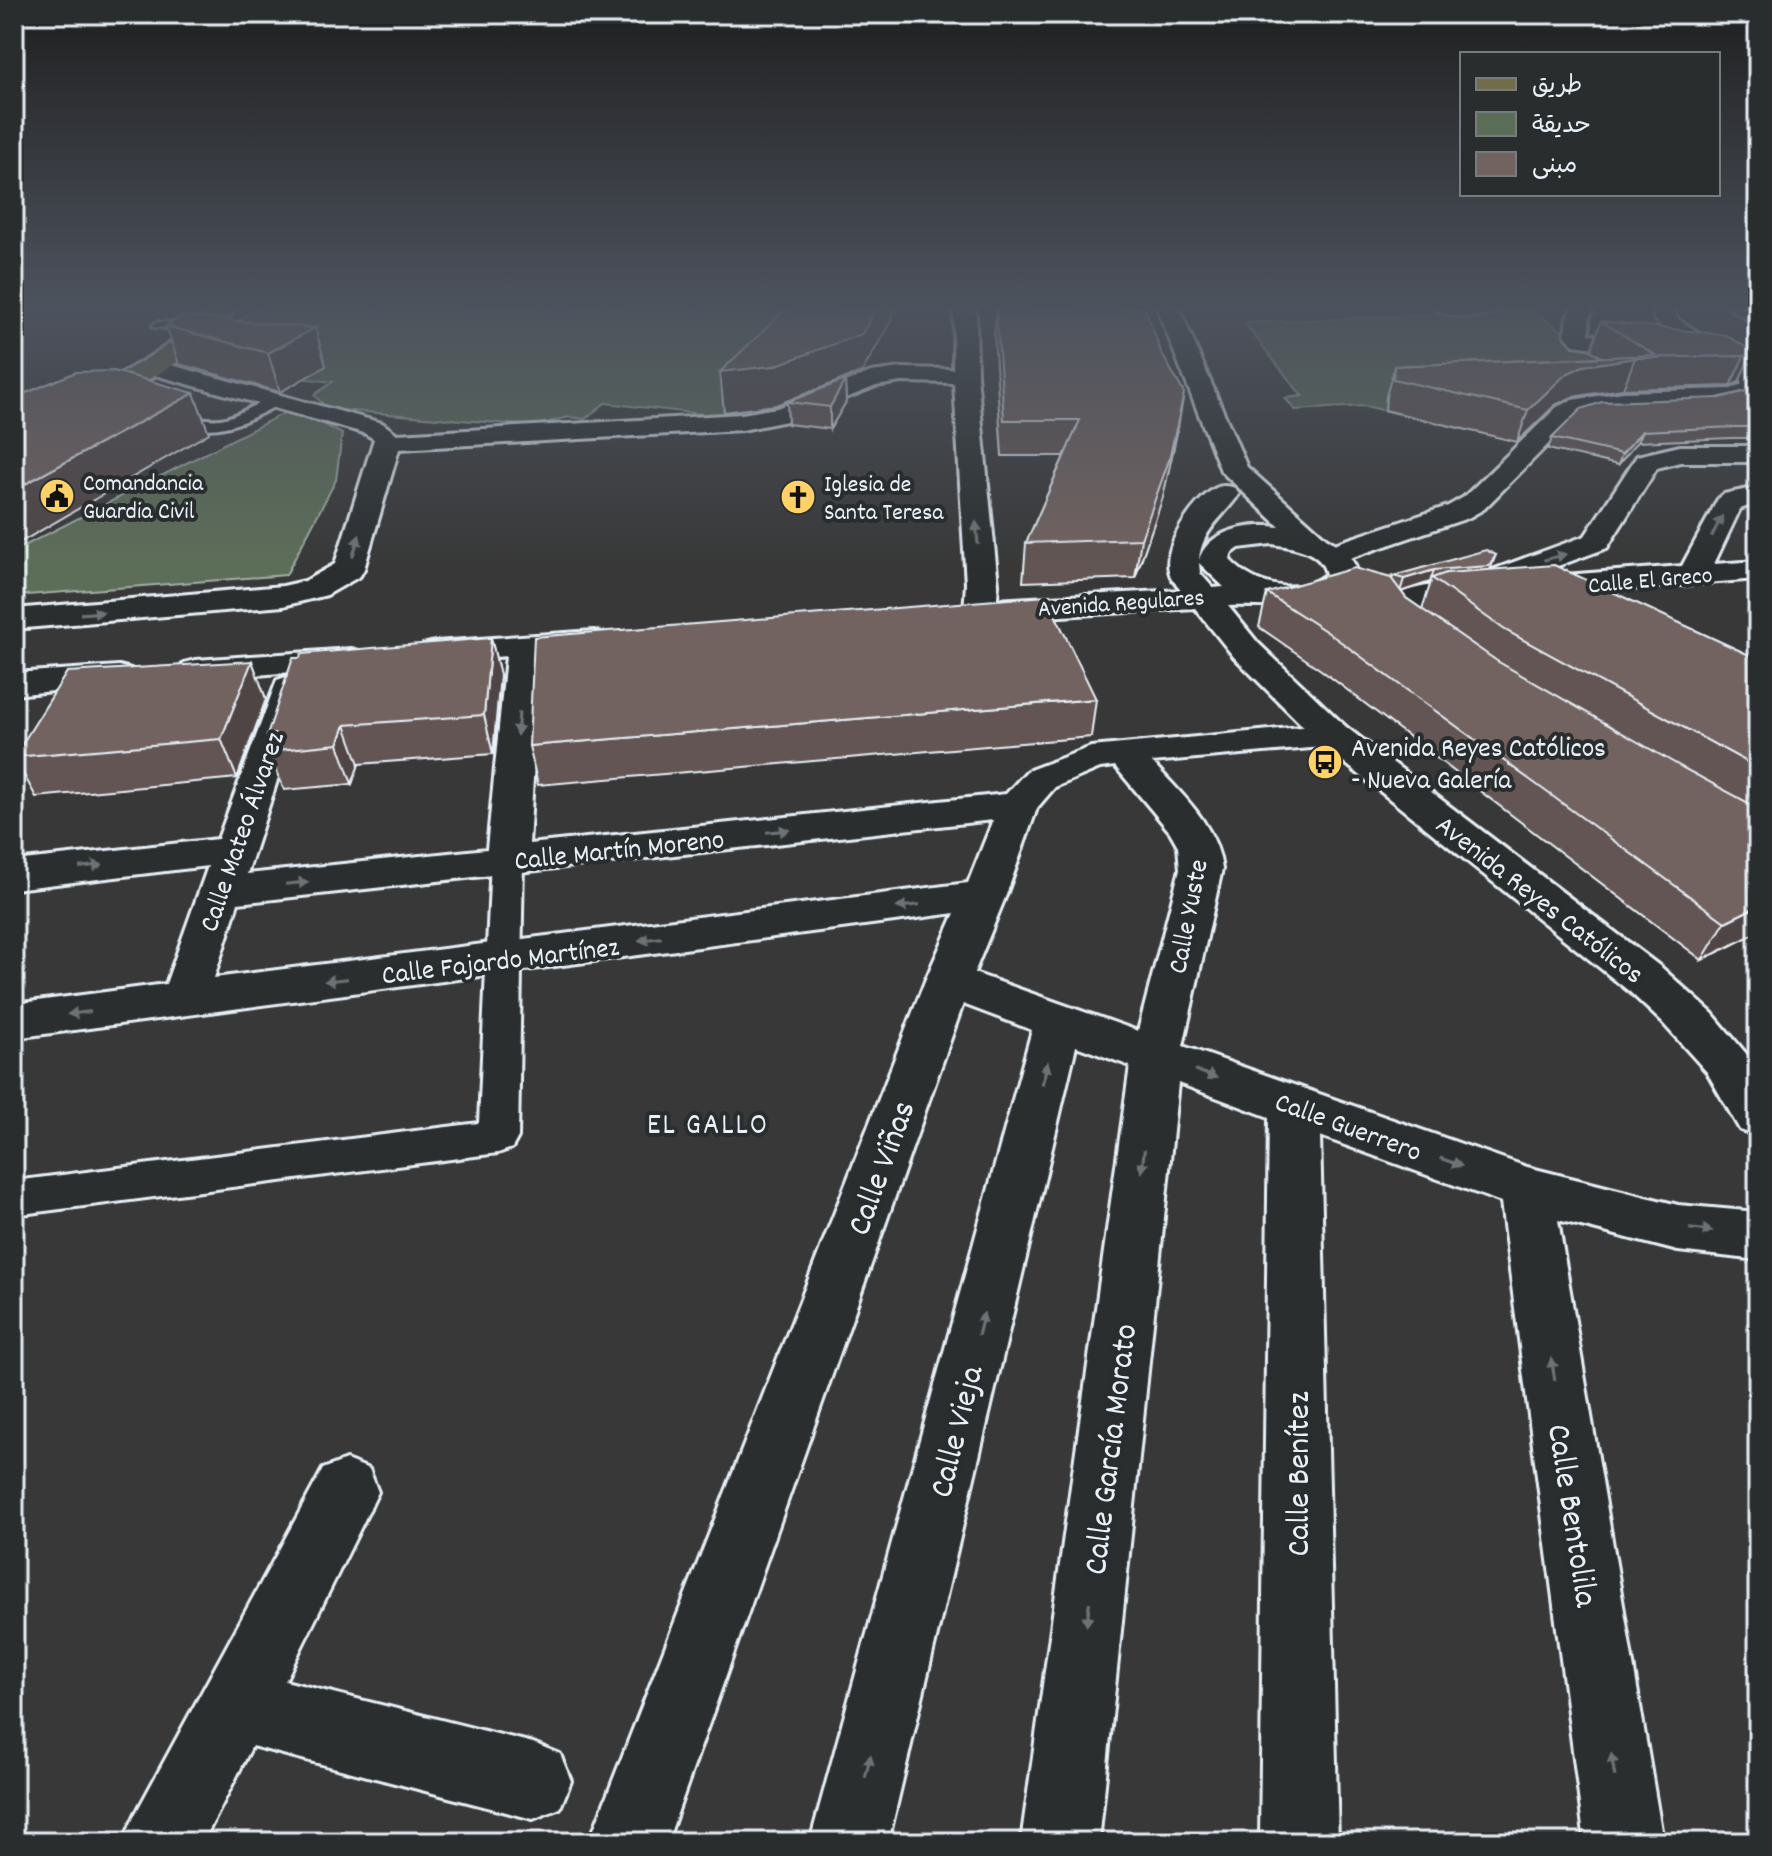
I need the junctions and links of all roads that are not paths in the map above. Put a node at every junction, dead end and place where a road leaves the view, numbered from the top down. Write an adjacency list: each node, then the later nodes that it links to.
1 (96, 395): 10 (main road)
2 (252, 395): 8 (street)
3 (833, 395): 13 (street)
4 (967, 395): 21 (street, Avenida Regulares, one-way to 4)
5 (1199, 395): 15 (street)
6 (1739, 395): 18 (street, Avenida Regulares)
7 (27, 401): 10 (street)
8 (275, 401): 11 (lane); 13 (street)
9 (117, 403): 10 (lane)
10 (69, 408): 12 (main road)
11 (168, 414)
12 (14, 433)
13 (388, 442): 27 (street, one-way to 13)
14 (1758, 454): 23 (street, one-way to 14)
15 (1230, 483): 17 (street); 18 (street); 21 (street)
16 (1758, 495): 20 (street, one-way to 16)
17 (1224, 545): 18 (street); 21 (street); 24 (street)
18 (1327, 562): 24 (street, Avenida Regulares); 25 (street)
19 (1758, 570): 20 (street, Calle El Greco)
20 (1692, 577): 22 (street, Calle El Greco)
21 (1193, 585): 24 (street, Avenida Regulares); 28 (street, Avenida Reyes Católicos)
22 (1544, 588): 23 (street, Calle El Greco); 26 (street)
23 (1486, 591): 25 (street, Calle El Greco)
24 (1271, 594): 28 (street)
25 (1381, 599): 29 (street)
26 (1602, 611)
27 (14, 619)
28 (1230, 632): 34 (street, Avenida Reyes Católicos)
29 (1423, 637)
30 (618, 639): 31 (street)
31 (524, 646): 32 (street); 38 (street, one-way to 38)
32 (297, 663): 33 (street); 37 (street, Calle Mateo Álvarez)
33 (14, 684)
34 (1333, 735): 35 (street, Calle Viñas); 48 (street, Avenida Reyes Católicos)
35 (1124, 753): 36 (street, Calle Viñas); 47 (street, Calle Yuste)
36 (1018, 805): 38 (street, Calle Martín Moreno, one-way to 36); 41 (street, Calle Viñas)
37 (233, 850): 39 (street, one-way to 37); 40 (street, Calle Mateo Álvarez)
38 (507, 860): 40 (street, Calle Martín Moreno, one-way to 38); 42 (street)
39 (14, 875)
40 (220, 891): 44 (street, Calle Mateo Álvarez)
41 (985, 895): 42 (street, Calle Fajardo Martínez, one-way to 42); 43 (street, Calle Viñas)
42 (503, 959): 44 (street, Calle Fajardo Martínez, one-way to 44); 52 (street)
43 (948, 981): 46 (street, Calle Guerrero); 58 (street, Calle Viñas)
44 (184, 999): 45 (street, Calle Fajardo Martínez, one-way to 45)
45 (14, 1021)
46 (1058, 1021): 47 (street, Calle Guerrero); 59 (street, Calle Vieja, one-way to 46)
47 (1156, 1056): 49 (street, Calle Guerrero, one-way to 49); 60 (street, Calle García Morato, one-way to 60)
48 (1742, 1071): 50 (street, Avenida Reyes Católicos)
49 (1294, 1106): 51 (street, Calle Guerrero, one-way to 51); 61 (street, Calle Benítez)
50 (1758, 1116)
51 (1526, 1189): 53 (street, Calle Guerrero, one-way to 53); 62 (street, Calle Bentolila, one-way to 51)
52 (14, 1198)
53 (1758, 1236)
54 (346, 1492): 55 (street)
55 (234, 1705): 56 (street); 57 (street)
56 (533, 1781)
57 (162, 1842)
58 (628, 1842)
59 (849, 1842)
60 (1060, 1842)
61 (1299, 1842)
62 (1624, 1842)

